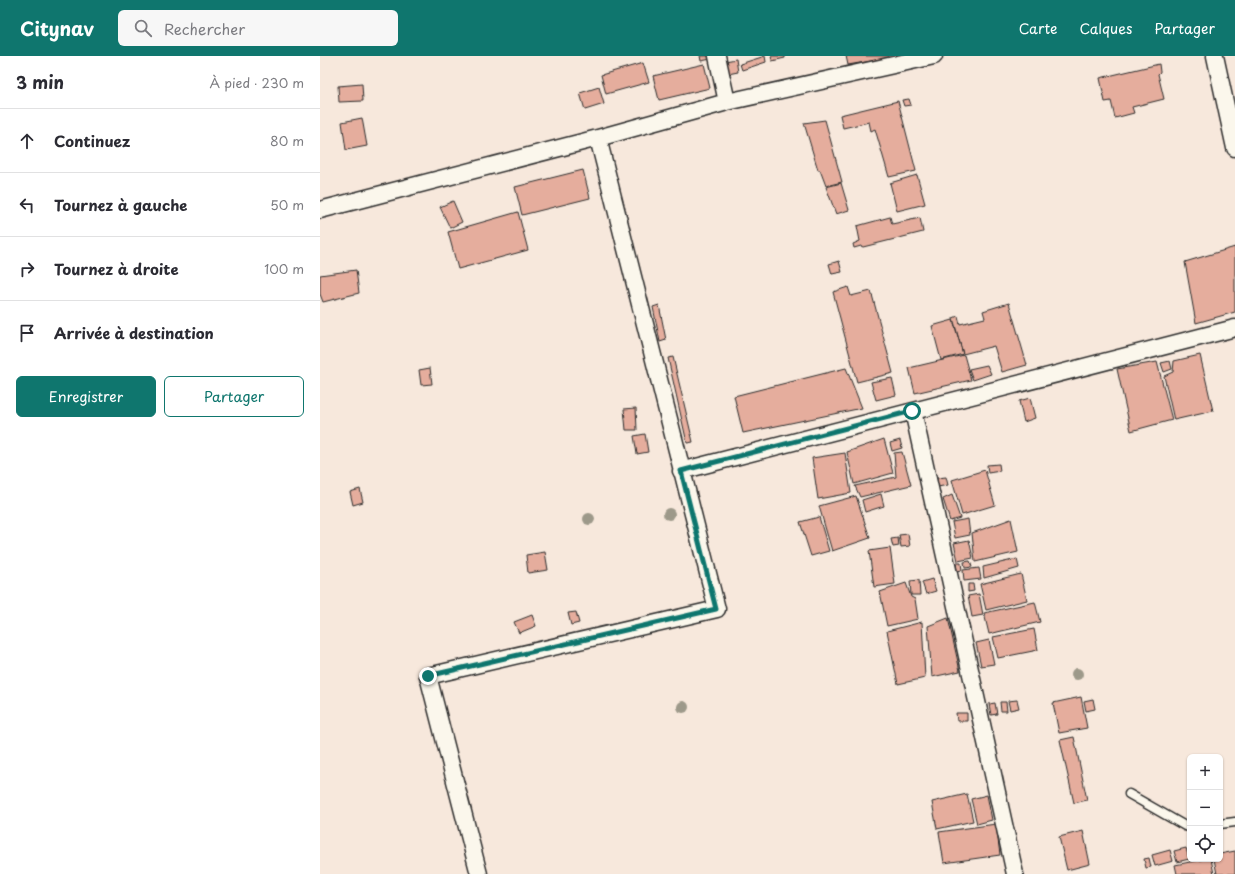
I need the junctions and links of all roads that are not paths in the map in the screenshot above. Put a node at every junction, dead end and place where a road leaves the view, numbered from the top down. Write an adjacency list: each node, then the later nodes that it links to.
1 (717, 56): 4 (street)
2 (934, 56): 4 (street)
3 (1215, 56): 6 (street)
4 (727, 102): 5 (street)
5 (598, 138): 7 (street); 10 (street)
6 (1235, 148)
7 (320, 210)
8 (1235, 328): 9 (street)
9 (912, 411): 10 (street); 16 (street)
10 (681, 471): 15 (street)
11 (1130, 794): 14 (lane)
12 (1235, 822): 13 (lane)
13 (1223, 824)
14 (1187, 826)
15 (479, 874)
16 (1015, 874)

